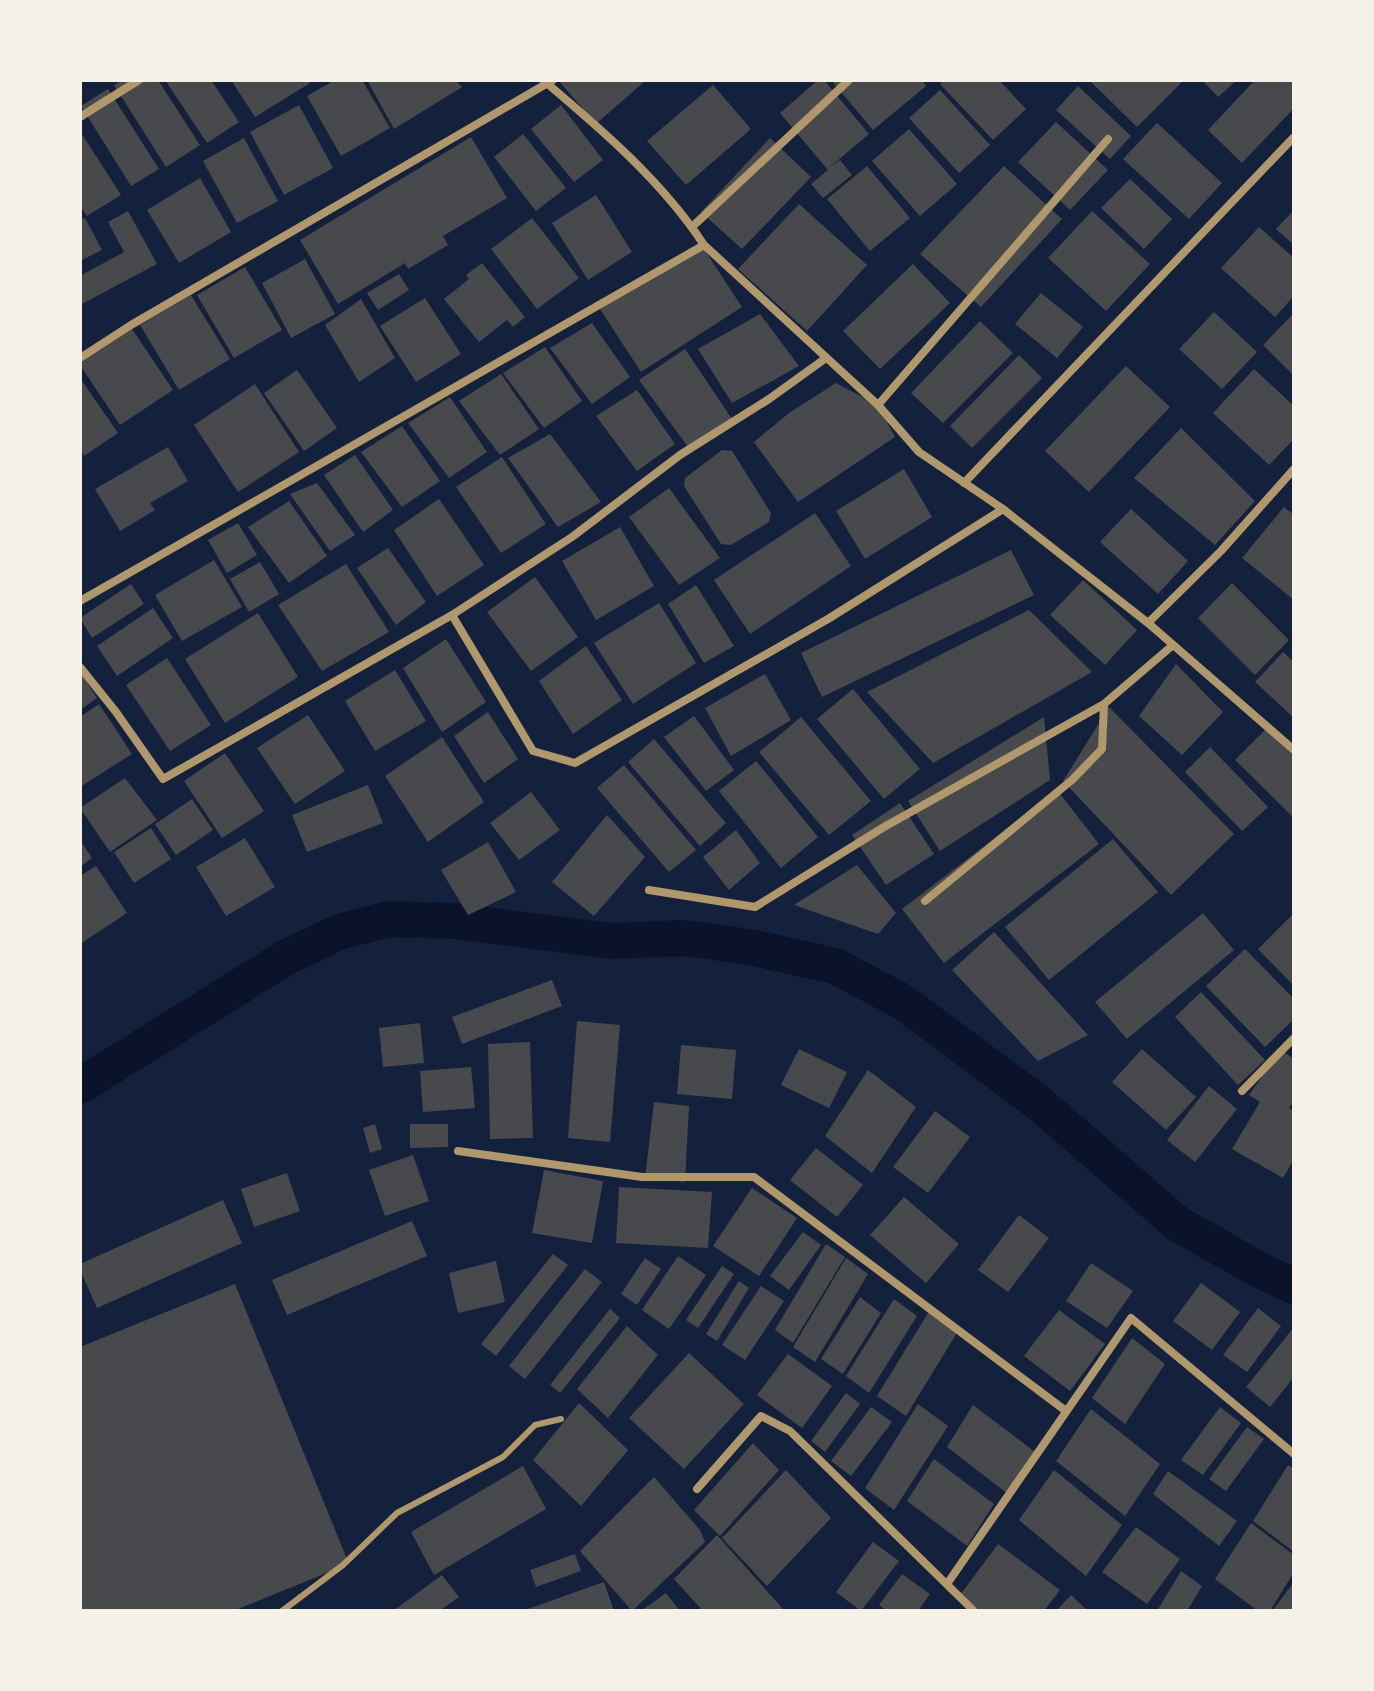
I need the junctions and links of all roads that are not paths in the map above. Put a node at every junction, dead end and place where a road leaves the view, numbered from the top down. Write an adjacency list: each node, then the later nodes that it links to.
1 (139, 80): 4 (street)
2 (849, 80): 7 (street)
3 (548, 81): 7 (street); 9 (street)
4 (80, 117)
5 (1294, 137): 13 (street)
6 (1108, 139): 11 (street)
7 (692, 227): 8 (street)
8 (704, 245): 10 (street); 15 (street)
9 (80, 358)
10 (826, 358): 11 (street); 16 (street)
11 (878, 405): 13 (street)
12 (1294, 469): 17 (street)
13 (964, 483): 14 (street)
14 (1003, 509): 16 (street); 17 (street)
15 (80, 601)
16 (452, 615): 19 (street)
17 (1148, 623): 18 (street)
18 (1173, 645): 20 (street); 21 (street)
19 (80, 667)
20 (1104, 704): 22 (street); 23 (street)
21 (1294, 750)
22 (649, 890)
23 (925, 901)
24 (1294, 1038): 25 (street)
25 (1242, 1091)
26 (458, 1151): 27 (street)
27 (1066, 1411): 29 (street); 31 (street)
28 (561, 1419): 32 (lane)
29 (1294, 1454)
30 (697, 1489): 31 (street)
31 (947, 1584): 33 (street)
32 (282, 1611)
33 (974, 1611)

